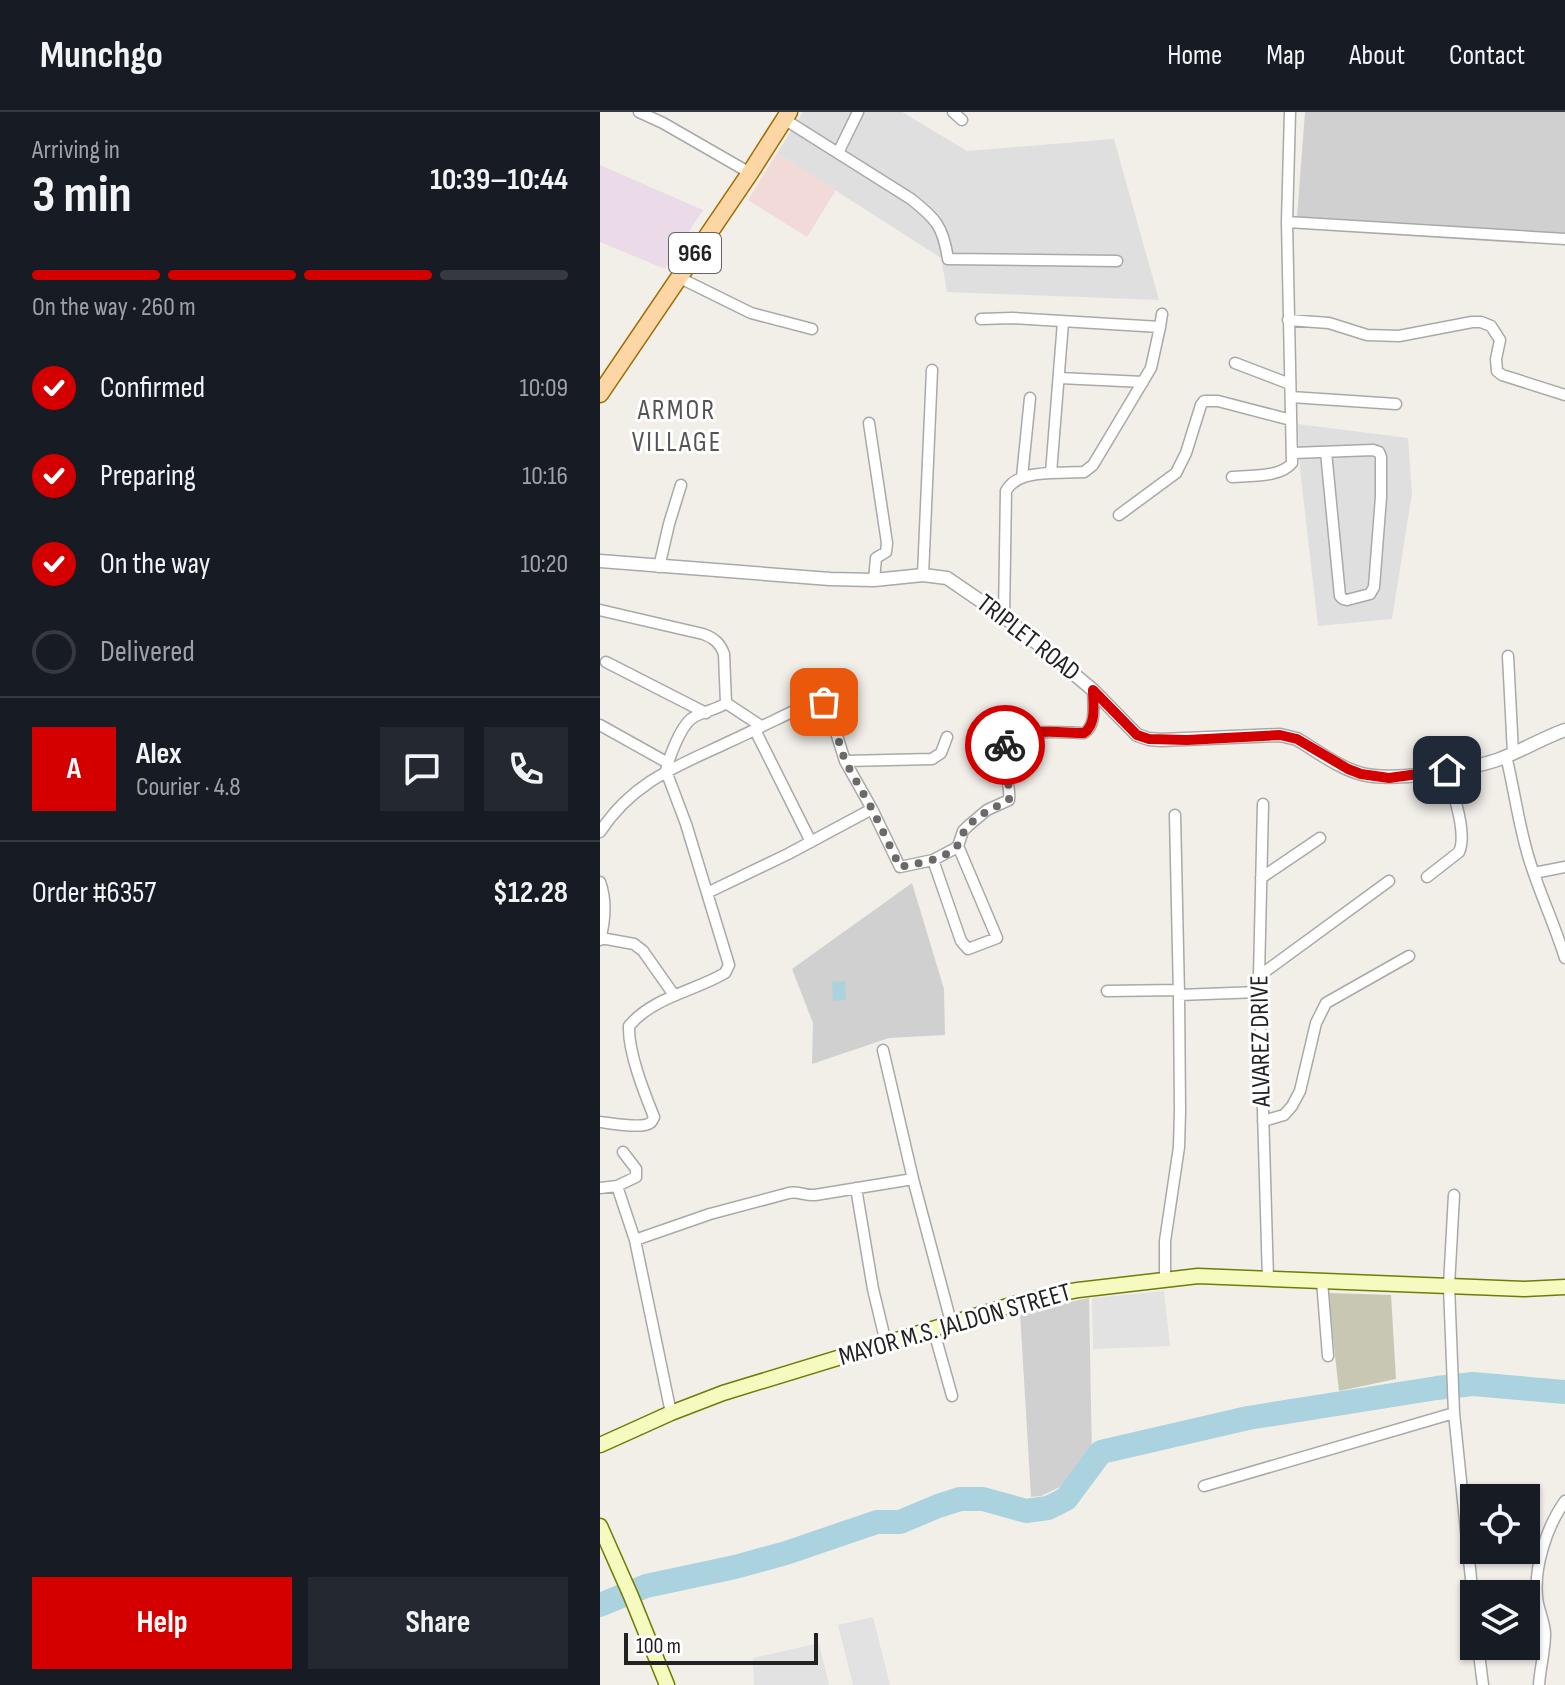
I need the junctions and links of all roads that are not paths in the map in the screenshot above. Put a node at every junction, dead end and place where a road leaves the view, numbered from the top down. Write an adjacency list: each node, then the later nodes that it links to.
1 (639, 112): 6 (street)
2 (858, 112): 5 (street)
3 (1290, 112): 7 (street)
4 (786, 115): 5 (street); 6 (main road, 966)
5 (838, 153): 9 (street)
6 (750, 173): 10 (main road, 966)
7 (1287, 222): 8 (street); 13 (street)
8 (1565, 239)
9 (1117, 261)
10 (678, 277): 16 (street); 22 (main road, 966)
11 (1162, 314): 15 (street)
12 (981, 319): 14 (street)
13 (1288, 320): 21 (street); 23 (street)
14 (1063, 322): 15 (street); 19 (street)
15 (1160, 327): 20 (street)
16 (812, 329)
17 (1235, 363): 21 (street)
18 (932, 370): 38 (street)
19 (1060, 378): 20 (street); 31 (street)
20 (1143, 382): 31 (street)
21 (1290, 384): 24 (street)
22 (600, 394)
23 (1565, 395)
24 (1291, 397): 26 (street); 27 (street)
25 (1030, 398): 32 (street)
26 (1396, 404)
27 (1291, 420): 30 (street); 35 (street)
28 (869, 423): 39 (street)
29 (1326, 452): 29 (street); 30 (street)
30 (1293, 453): 33 (street)
31 (1051, 473): 32 (street)
32 (1022, 477): 41 (street)
33 (1232, 477)
34 (681, 485): 37 (street)
35 (1119, 515)
36 (600, 561): 37 (street, TRIPLET ROAD)
37 (659, 567): 39 (street, TRIPLET ROAD)
38 (923, 575): 39 (street, TRIPLET ROAD); 41 (street, TRIPLET ROAD)
39 (874, 580)
40 (600, 610): 45 (street)
41 (1004, 617): 44 (street, TRIPLET ROAD)
42 (1508, 656): 51 (street)
43 (606, 662): 46 (street)
44 (1093, 690): 54 (street, TRIPLET ROAD); 61 (street)
45 (726, 703): 46 (street); 48 (street)
46 (706, 713): 53 (street)
47 (600, 725): 53 (street)
48 (758, 728): 52 (street); 53 (street); 60 (street)
49 (1565, 730): 51 (street, TRIPLET ROAD)
50 (947, 737): 52 (street)
51 (1510, 754): 54 (street, TRIPLET ROAD); 64 (street)
52 (845, 761): 56 (street)
53 (667, 767): 58 (street); 69 (street)
54 (1447, 770): 65 (street)
55 (1263, 804): 66 (street, ALVAREZ DRIVE)
56 (872, 809): 60 (street); 62 (street)
57 (1175, 815): 76 (street)
58 (600, 832)
59 (1320, 838): 66 (street)
60 (811, 842): 69 (street)
61 (958, 846): 62 (street); 62 (street)
62 (933, 860)
63 (1565, 867): 64 (street)
64 (1534, 873): 72 (street)
65 (1427, 877)
66 (1261, 878): 73 (street, ALVAREZ DRIVE)
67 (1389, 881): 73 (street)
68 (600, 882): 70 (street)
69 (707, 893): 77 (street)
70 (600, 939): 77 (street)
71 (1409, 956): 79 (street)
72 (1565, 958)
73 (1259, 976): 75 (street, ALVAREZ DRIVE)
74 (1107, 991): 76 (street)
75 (1259, 992): 76 (street); 79 (street, ALVAREZ DRIVE)
76 (1179, 993): 88 (street)
77 (674, 995): 80 (street)
78 (883, 1050): 82 (street)
79 (1263, 1121): 89 (street, ALVAREZ DRIVE)
80 (600, 1122)
81 (623, 1152): 83 (street)
82 (913, 1179): 85 (street); 93 (street)
83 (617, 1186): 84 (street); 87 (street)
84 (600, 1188)
85 (856, 1188): 87 (street); 95 (street)
86 (1454, 1195): 91 (street)
87 (635, 1240): 98 (street)
88 (1165, 1279): 89 (main road, MAYOR M.S. JALDON STREET); 93 (main road, MAYOR M.S. JALDON STREET)
89 (1268, 1279): 90 (main road, MAYOR M.S. JALDON STREET)
90 (1322, 1281): 91 (main road, MAYOR M.S. JALDON STREET); 96 (street)
91 (1449, 1286): 92 (main road, MAYOR M.S. JALDON STREET); 99 (street)
92 (1565, 1287)
93 (951, 1322): 94 (main road, MAYOR M.S. JALDON STREET)
94 (933, 1328): 95 (main road, MAYOR M.S. JALDON STREET); 97 (street)
95 (886, 1343): 98 (main road, MAYOR M.S. JALDON STREET)
96 (1328, 1356)
97 (952, 1396)
98 (671, 1413): 100 (main road, MAYOR M.S. JALDON STREET)
99 (1454, 1413): 101 (street); 104 (street)
100 (600, 1445)
101 (1204, 1486)
102 (1565, 1501): 108 (street)
103 (600, 1526): 106 (main road)
104 (1471, 1580)
105 (1480, 1660): 107 (street)
106 (667, 1685)
107 (1483, 1685)
108 (1539, 1685)

